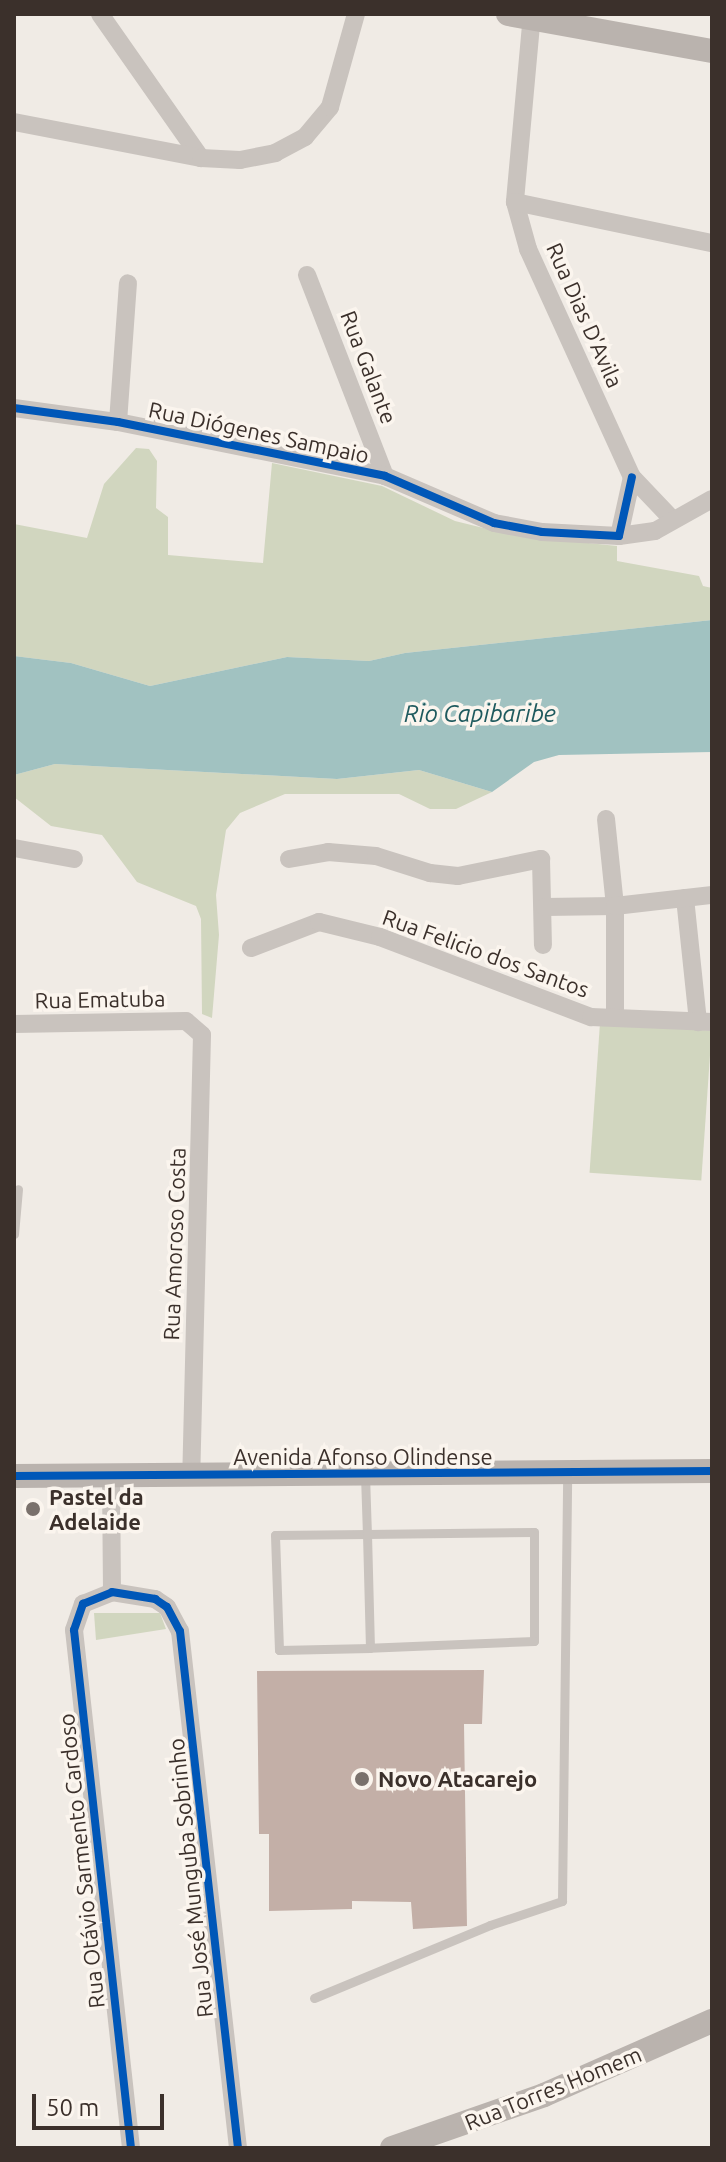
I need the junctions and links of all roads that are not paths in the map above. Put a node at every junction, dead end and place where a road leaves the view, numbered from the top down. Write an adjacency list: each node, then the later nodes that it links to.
1 (100, 14): 6 (street)
2 (356, 14): 6 (street)
3 (524, 15): 4 (main road); 7 (street, Rua Dias D'Avila)
4 (712, 51)
5 (14, 122): 6 (street)
6 (201, 158)
7 (515, 202): 8 (street); 14 (street, Rua Dias D'Avila)
8 (712, 243)
9 (307, 275): 13 (street, Rua Galante)
10 (128, 283): 12 (street)
11 (14, 408): 12 (street, Rua Diógenes Sampaio)
12 (118, 422): 13 (street, Rua Diógenes Sampaio)
13 (385, 476): 17 (street, Rua Diógenes Sampaio)
14 (632, 477): 16 (street, Rua Dias D'Avila); 17 (street)
15 (712, 499): 16 (street, Rua Diógenes Sampaio)
16 (672, 519): 17 (street, Rua Diógenes Sampaio)
17 (619, 536)
18 (606, 819): 24 (street, Rua Felicio dos Santos)
19 (14, 848): 20 (street)
20 (74, 859)
21 (289, 859): 25 (street, Rua Felicio dos Santos)
22 (712, 895): 23 (street)
23 (685, 898): 24 (street); 30 (street, Rua Felicio dos Santos)
24 (615, 906): 25 (street); 28 (street, Rua Felicio dos Santos)
25 (545, 907): 26 (street, Rua Felicio dos Santos)
26 (543, 945)
27 (251, 948): 28 (street, Rua Felicio dos Santos)
28 (615, 1018): 30 (street, Rua Felicio dos Santos)
29 (186, 1021): 31 (street, Rua Ematuba); 38 (street, Rua Amoroso Costa)
30 (705, 1022)
31 (14, 1024)
32 (18, 1189): 33 (lane)
33 (14, 1234)
34 (712, 1471): 35 (main road, Avenida Afonso Olindense)
35 (567, 1473): 36 (main road, Avenida Afonso Olindense); 43 (lane)
36 (365, 1475): 38 (main road, Avenida Afonso Olindense); 40 (lane)
37 (14, 1476): 39 (main road, Avenida Afonso Olindense)
38 (191, 1476): 39 (main road, Avenida Afonso Olindense)
39 (111, 1477): 41 (street)
40 (367, 1534): 42 (lane); 42 (lane); 42 (lane)
41 (112, 1592): 46 (street, Rua Otávio Sarmento Cardoso); 47 (street, Rua José Munguba Sobrinho)
42 (370, 1648)
43 (314, 1998)
44 (712, 2021): 45 (main road, Rua Torres Homem)
45 (439, 2140): 48 (main road, Rua Torres Homem)
46 (131, 2148)
47 (238, 2148)
48 (392, 2148)

